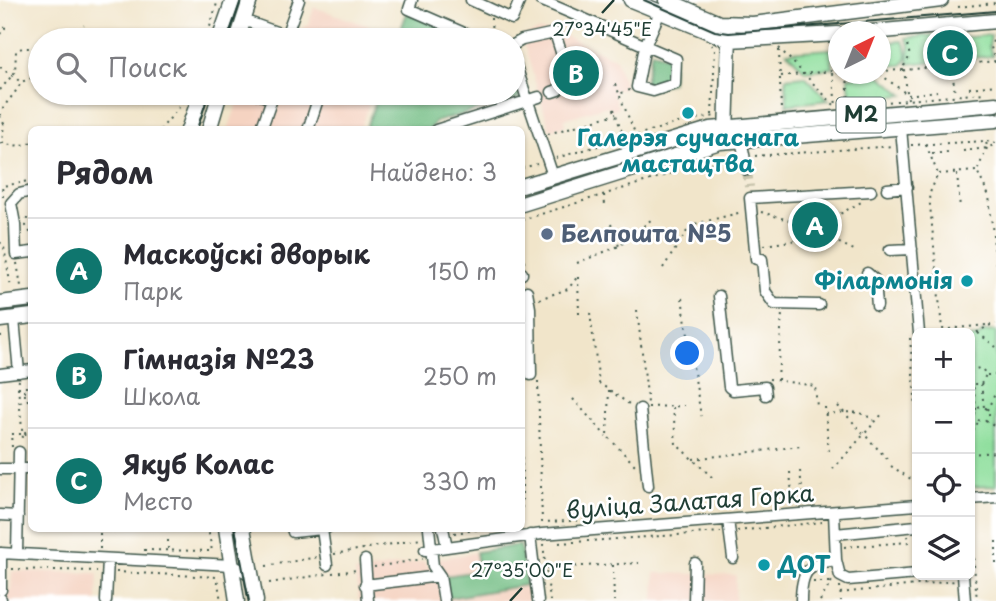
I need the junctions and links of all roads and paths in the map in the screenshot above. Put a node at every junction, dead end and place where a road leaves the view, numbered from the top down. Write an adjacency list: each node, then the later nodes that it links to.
1 (218, 0): 21 (path)
2 (233, 0): 22 (main road)
3 (250, 0): 15 (main road)
4 (299, 0): 25 (street)
5 (412, 0): 26 (street)
6 (471, 0): 7 (street)
7 (520, 0)
8 (541, 0): 35 (street)
9 (631, 0): 12 (main road)
10 (941, 0): 17 (main road); 19 (main road)
11 (996, 3): 14 (path)
12 (663, 6): 17 (main road); 31 (main road); 35 (street)
13 (958, 7): 14 (path)
14 (993, 10): 19 (main road)
15 (243, 20): 23 (main road); 24 (street)
16 (5, 23): 29 (path)
17 (730, 24): 31 (main road)
18 (84, 25): 20 (path)
19 (943, 27): 27 (main road)
20 (81, 28)
21 (210, 28)
22 (223, 28)
23 (241, 28)
24 (263, 28)
25 (292, 28)
26 (453, 28)
27 (891, 31)
28 (996, 33): 37 (path)
29 (0, 34)
30 (525, 39): 58 (street)
31 (729, 40): 32 (main road); 87 (main road)
32 (828, 40)
33 (905, 40): 41 (path)
34 (710, 42): 78 (path)
35 (645, 46): 55 (street); 55 (street)
36 (28, 48): 46 (path)
37 (996, 61): 38 (path); 39 (path)
38 (951, 66): 41 (path); 63 (path)
39 (996, 66)
40 (0, 67): 46 (path)
41 (904, 70): 43 (path); 62 (path)
42 (828, 71): 44 (path)
43 (891, 71)
44 (806, 74): 45 (path); 45 (path); 51 (path)
45 (780, 76): 75 (path)
46 (12, 78): 49 (path); 57 (path)
47 (28, 79): 49 (path)
48 (891, 81): 62 (path)
49 (21, 82): 77 (path)
50 (615, 84): 60 (path)
51 (833, 84)
52 (848, 84): 73 (path)
53 (996, 85): 56 (path)
54 (525, 86): 64 (street)
55 (638, 87): 60 (path)
56 (970, 88)
57 (0, 90)
58 (552, 92)
59 (937, 92): 62 (path)
60 (619, 93): 88 (path)
61 (982, 93): 63 (path)
62 (908, 95): 63 (path)
63 (955, 95)
64 (534, 99): 65 (street); 89 (street)
65 (525, 102)
66 (996, 104): 87 (main road, М2)
67 (184, 105): 80 (path)
68 (192, 105): 81 (main road)
69 (216, 105): 82 (main road)
70 (271, 105): 83 (street)
71 (316, 105): 84 (street)
72 (515, 105): 85 (street)
73 (849, 106)
74 (614, 110): 76 (path)
75 (782, 112)
76 (616, 114): 89 (path); 90 (path)
77 (0, 116): 92 (path)
78 (712, 116): 87 (path); 88 (path)
79 (996, 120): 86 (main road, М2)
80 (164, 126)
81 (189, 126)
82 (210, 126)
83 (266, 126)
84 (309, 126)
85 (449, 126)
86 (901, 128): 87 (main road, М2); 111 (street)
87 (729, 131): 102 (street); 109 (main road, М2); 118 (main road, М2)
88 (635, 135): 90 (path)
89 (540, 136): 103 (street)
90 (624, 138): 103 (path)
91 (986, 141): 94 (path); 96 (path); 98 (path)
92 (1, 143): 93 (path)
93 (28, 144)
94 (996, 144): 98 (path)
95 (910, 145): 96 (path)
96 (926, 145): 101 (path)
97 (895, 146): 102 (path)
98 (987, 148): 99 (path); 106 (path)
99 (963, 151)
100 (948, 152): 101 (path)
101 (929, 154): 108 (path)
102 (745, 157): 105 (street); 114 (path)
103 (549, 160): 104 (path); 109 (street)
104 (525, 167)
105 (747, 170)
106 (977, 171): 107 (path); 117 (path)
107 (957, 173): 108 (path); 120 (path)
108 (938, 174): 155 (path)
109 (554, 176): 110 (main road, М2)
110 (525, 185)
111 (907, 187): 112 (street); 127 (street)
112 (887, 189)
113 (28, 190): 130 (street)
114 (604, 194): 119 (path); 121 (path)
115 (869, 195): 126 (path); 126 (street)
116 (996, 195): 117 (path)
117 (989, 196): 132 (path)
118 (525, 203)
119 (605, 205)
120 (960, 208)
121 (525, 218)
122 (652, 219): 125 (path)
123 (611, 224): 125 (path)
124 (0, 242): 135 (path)
125 (619, 246): 131 (path)
126 (754, 246): 141 (street)
127 (912, 249): 128 (street); 154 (street)
128 (890, 250)
129 (28, 253): 130 (street)
130 (16, 254): 134 (path)
131 (577, 263)
132 (996, 265)
133 (867, 273): 143 (street)
134 (22, 286)
135 (11, 288)
136 (528, 296): 146 (path); 153 (street)
137 (719, 296): 176 (street)
138 (682, 298): 191 (path)
139 (28, 300): 140 (main road)
140 (0, 303)
141 (782, 305): 142 (street); 168 (path)
142 (819, 305)
143 (877, 306)
144 (637, 310): 183 (path)
145 (590, 313): 173 (path)
146 (579, 314)
147 (28, 316): 148 (main road)
148 (7, 319): 162 (street)
149 (971, 321): 152 (path)
150 (996, 324): 151 (path)
151 (987, 325): 152 (path); 158 (path)
152 (972, 326): 156 (path)
153 (526, 327): 164 (street)
154 (919, 328)
155 (942, 328)
156 (956, 328)
157 (975, 333): 158 (path)
158 (978, 333): 159 (path)
159 (996, 347)
160 (975, 369): 166 (path)
161 (28, 371): 162 (street)
162 (19, 372): 163 (street); 171 (path)
163 (0, 374)
164 (530, 375): 211 (path); 231 (path)
165 (996, 375): 166 (path)
166 (986, 376): 170 (path)
167 (768, 379): 168 (path)
168 (778, 380): 184 (path)
169 (975, 384): 170 (path)
170 (981, 384): 187 (path)
171 (18, 387): 172 (path); 179 (path)
172 (28, 389)
173 (609, 389): 183 (path); 201 (path)
174 (974, 391): 186 (path)
175 (996, 392): 187 (path)
176 (766, 395)
177 (573, 399): 201 (path)
178 (28, 400): 179 (path)
179 (20, 402): 198 (path)
180 (673, 406): 181 (path); 183 (path); 208 (path)
181 (684, 406)
182 (838, 406): 189 (path)
183 (641, 407): 220 (street)
184 (817, 407)
185 (825, 407): 190 (path)
186 (976, 409): 187 (path); 193 (path)
187 (986, 409): 192 (path)
188 (884, 412): 194 (path)
189 (844, 413): 190 (path); 194 (path); 200 (path)
190 (826, 414): 206 (path)
191 (701, 416)
192 (986, 420): 193 (path); 196 (path)
193 (979, 421): 195 (path)
194 (875, 422): 200 (path)
195 (975, 428)
196 (996, 428)
197 (28, 430): 198 (path)
198 (22, 434): 199 (path); 202 (path)
199 (28, 434)
200 (864, 434): 209 (path); 215 (path)
201 (607, 436): 220 (path)
202 (23, 439)
203 (801, 446): 208 (path)
204 (19, 452): 213 (street)
205 (996, 452): 207 (path)
206 (829, 453)
207 (975, 454)
208 (692, 459): 218 (path)
209 (890, 462)
210 (891, 466): 219 (path)
211 (525, 467)
212 (0, 469): 213 (street)
213 (19, 469): 214 (street); 227 (street)
214 (28, 469)
215 (833, 469)
216 (800, 471): 225 (path)
217 (790, 472): 226 (path)
218 (714, 479)
219 (912, 480)
220 (647, 482)
221 (996, 497): 222 (street)
222 (975, 499)
223 (28, 506): 227 (street)
224 (912, 506): 229 (street, вуліца Залатая Горка)
225 (804, 507)
226 (793, 508)
227 (18, 510): 228 (street); 251 (street)
228 (0, 515)
229 (830, 517): 232 (street, вуліца Залатая Горка); 232 (path); 239 (street)
230 (970, 517): 288 (path)
231 (542, 522)
232 (728, 526): 240 (street, вуліца Залатая Горка); 243 (path); 252 (street)
233 (912, 527): 239 (street); 247 (path)
234 (209, 532): 249 (path)
235 (227, 532): 260 (main road)
236 (244, 532): 265 (main road)
237 (325, 532): 254 (street)
238 (443, 532): 246 (street)
239 (835, 534): 255 (street)
240 (530, 535): 246 (street, вуліца Залатая Горка); 281 (street)
241 (167, 540): 248 (path)
242 (996, 541): 261 (path)
243 (555, 543)
244 (542, 544): 263 (path)
245 (429, 545): 246 (street, вуліца Залатая Горка); 254 (path); 258 (path); 267 (street)
246 (447, 547)
247 (839, 547)
248 (168, 551)
249 (212, 551)
250 (0, 553): 251 (street); 273 (street)
251 (17, 554): 253 (street)
252 (733, 558)
253 (108, 559): 260 (street); 275 (street)
254 (326, 560): 262 (path)
255 (836, 560): 266 (street); 285 (street)
256 (639, 563): 259 (path)
257 (695, 563): 284 (street)
258 (365, 564): 271 (path); 272 (street)
259 (613, 564): 263 (path); 283 (path)
260 (232, 565): 265 (street); 277 (main road)
261 (996, 565)
262 (267, 566)
263 (546, 568): 282 (path)
264 (912, 574): 266 (street)
265 (250, 575): 278 (main road)
266 (839, 575): 274 (path)
267 (440, 576): 272 (street); 280 (street)
268 (217, 577): 276 (path)
269 (940, 580): 274 (path)
270 (963, 580): 287 (street)
271 (269, 583)
272 (365, 585): 279 (street)
273 (1, 590)
274 (840, 593): 286 (path)
275 (106, 601)
276 (221, 601)
277 (237, 601)
278 (256, 601)
279 (368, 601)
280 (444, 601)
281 (538, 601)
282 (551, 601)
283 (614, 601)
284 (694, 601)
285 (802, 601)
286 (841, 601)
287 (965, 601)
288 (977, 601)

